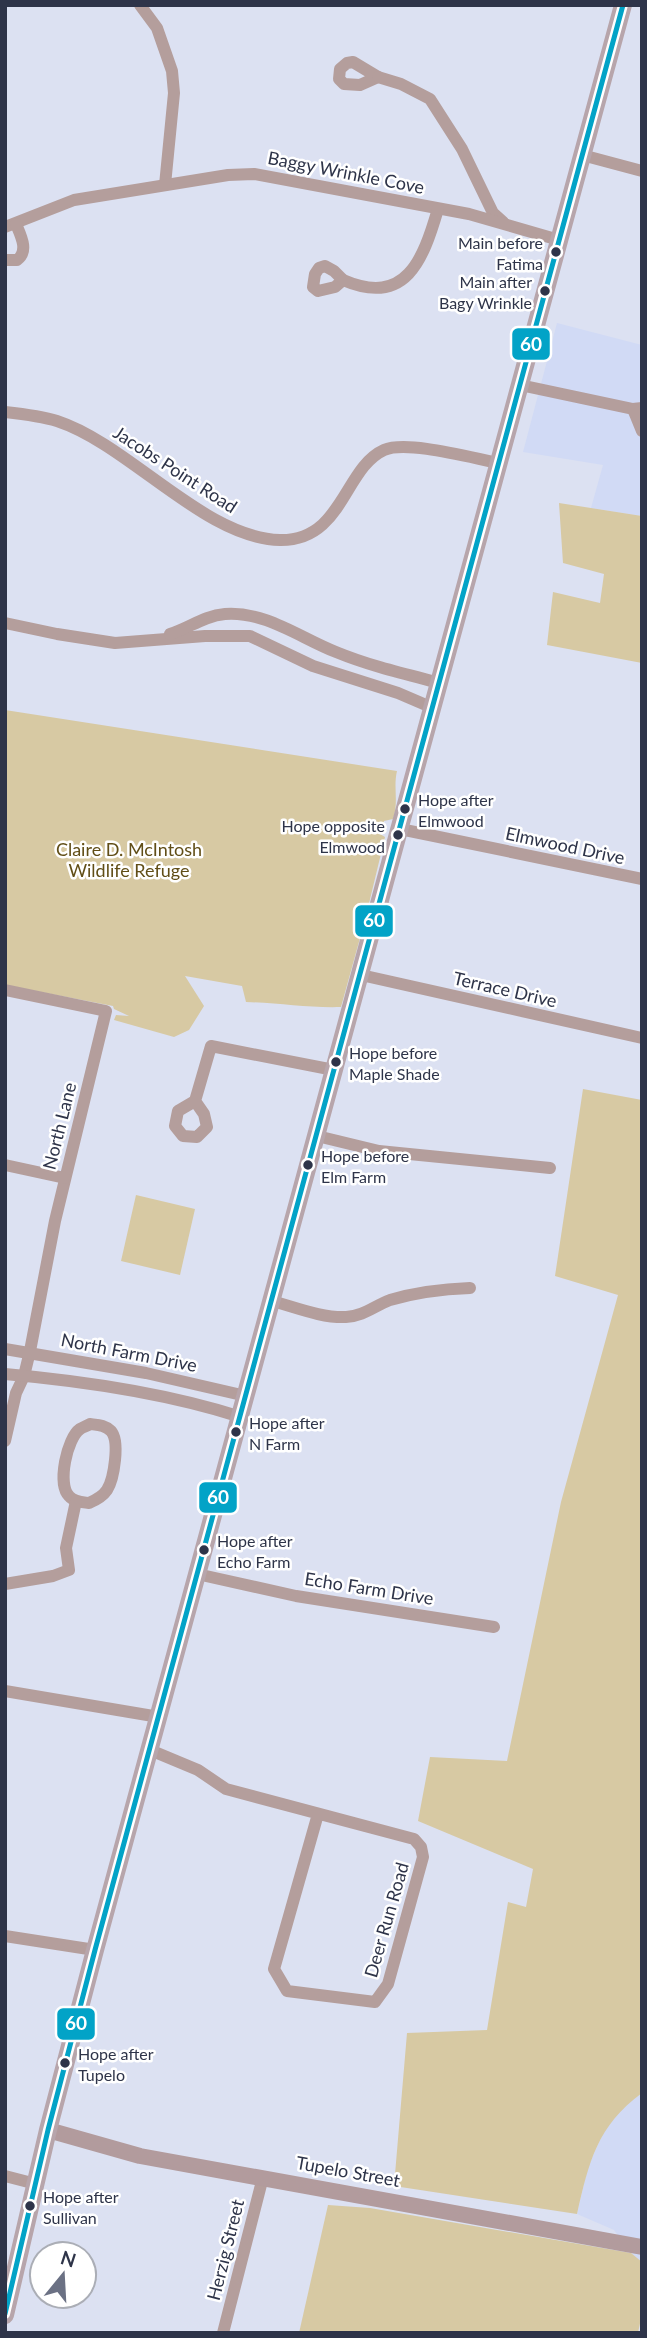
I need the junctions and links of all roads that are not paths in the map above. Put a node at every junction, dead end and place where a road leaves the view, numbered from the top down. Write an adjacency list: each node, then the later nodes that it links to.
1 (140, 5): 6 (street)
2 (623, 5): 4 (main road)
3 (378, 77): 8 (street)
4 (582, 155): 5 (street); 10 (main road)
5 (642, 171)
6 (165, 185): 7 (street, Baggy Wrinkle Cove); 9 (street, Baggy Wrinkle Cove)
7 (438, 209): 8 (street, Baggy Wrinkle Cove); 12 (street, Baggy Wrinkle Cove)
8 (506, 224): 10 (street, Baggy Wrinkle Cove)
9 (10, 226): 11 (street, Baggy Wrinkle Cove)
10 (559, 240): 13 (main road)
11 (5, 260)
12 (343, 280)
13 (520, 384): 14 (street); 17 (main road)
14 (637, 408): 16 (street)
15 (5, 412): 17 (street, Jacobs Point Road)
16 (642, 430)
17 (499, 463): 25 (main road)
18 (265, 620): 20 (street); 21 (street); 22 (street)
19 (5, 623): 20 (street)
20 (146, 640): 21 (street)
21 (260, 640): 23 (street)
22 (319, 644): 23 (street); 24 (street)
23 (313, 666): 26 (street)
24 (385, 669): 25 (street); 26 (street)
25 (440, 683): 27 (main road)
26 (379, 688): 27 (street)
27 (433, 708): 28 (main road)
28 (400, 829): 29 (street, Elmwood Drive); 30 (main road)
29 (642, 879)
30 (361, 975): 32 (street, Terrace Drive); 33 (main road)
31 (5, 990): 38 (street, North Lane)
32 (642, 1038)
33 (334, 1070): 34 (street); 35 (main road)
34 (195, 1101)
35 (317, 1136): 37 (street); 40 (main road)
36 (5, 1165): 38 (street)
37 (550, 1168)
38 (65, 1178): 42 (street, North Lane)
39 (470, 1288): 40 (street)
40 (272, 1301): 45 (main road)
41 (5, 1349): 42 (street, North Farm Drive)
42 (30, 1351): 44 (street, North Lane); 45 (street, North Farm Drive)
43 (5, 1374): 44 (street, North Farm Drive)
44 (23, 1376): 46 (street, North Farm Drive); 47 (street, North Lane)
45 (246, 1396): 46 (main road)
46 (241, 1417): 49 (main road)
47 (5, 1441)
48 (76, 1501): 48 (street); 50 (street)
49 (197, 1574): 51 (street, Echo Farm Drive); 53 (main road)
50 (5, 1584)
51 (494, 1627)
52 (5, 1691): 53 (street)
53 (159, 1717): 54 (main road)
54 (150, 1750): 55 (street, Deer Run Road); 57 (main road)
55 (318, 1814): 55 (street, Deer Run Road)
56 (5, 1936): 57 (street)
57 (95, 1950): 58 (main road)
58 (48, 2130): 60 (main road, Tupelo Street); 61 (main road)
59 (5, 2176): 61 (street)
60 (263, 2177): 62 (main road, Tupelo Street); 64 (street, Herzig Street)
61 (36, 2184): 63 (main road)
62 (642, 2247)
63 (5, 2315)
64 (223, 2333)

